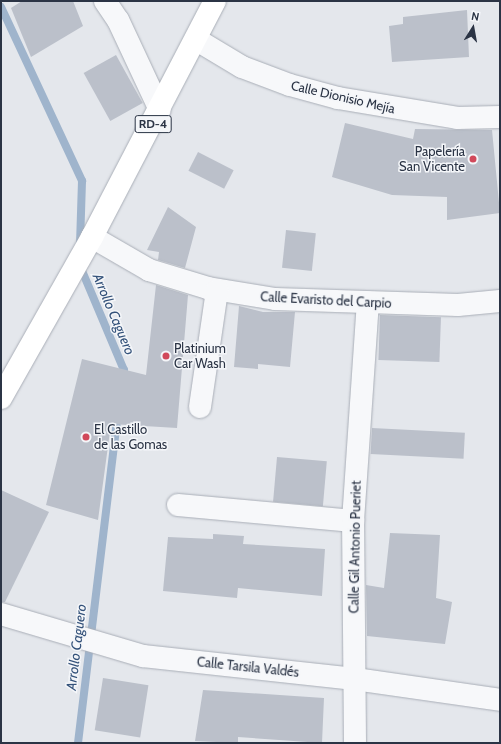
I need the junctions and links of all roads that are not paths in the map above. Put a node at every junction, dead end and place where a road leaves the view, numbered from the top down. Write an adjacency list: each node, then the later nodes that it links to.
1 (105, 1): 4 (street)
2 (215, 1): 3 (main road, RD-4)
3 (196, 40): 4 (main road, RD-4); 5 (street, Calle Dionisio Mejía)
4 (160, 110): 6 (main road, RD-4)
5 (500, 117)
6 (89, 242): 7 (street, Calle Evaristo del Carpio); 10 (main road, RD-4)
7 (217, 290): 9 (street, Calle Evaristo del Carpio); 11 (street)
8 (500, 301): 9 (street, Calle Evaristo del Carpio)
9 (368, 303): 13 (street, Calle Gil Antonio Pueriet)
10 (1, 398)
11 (200, 407)
12 (178, 505): 13 (street)
13 (353, 521): 15 (street, Calle Gil Antonio Pueriet)
14 (1, 614): 15 (street, Calle Tarsila Valdés)
15 (355, 679): 16 (street, Calle Tarsila Valdés); 17 (street, Calle Gil Antonio Pueriet)
16 (500, 700)
17 (355, 743)

